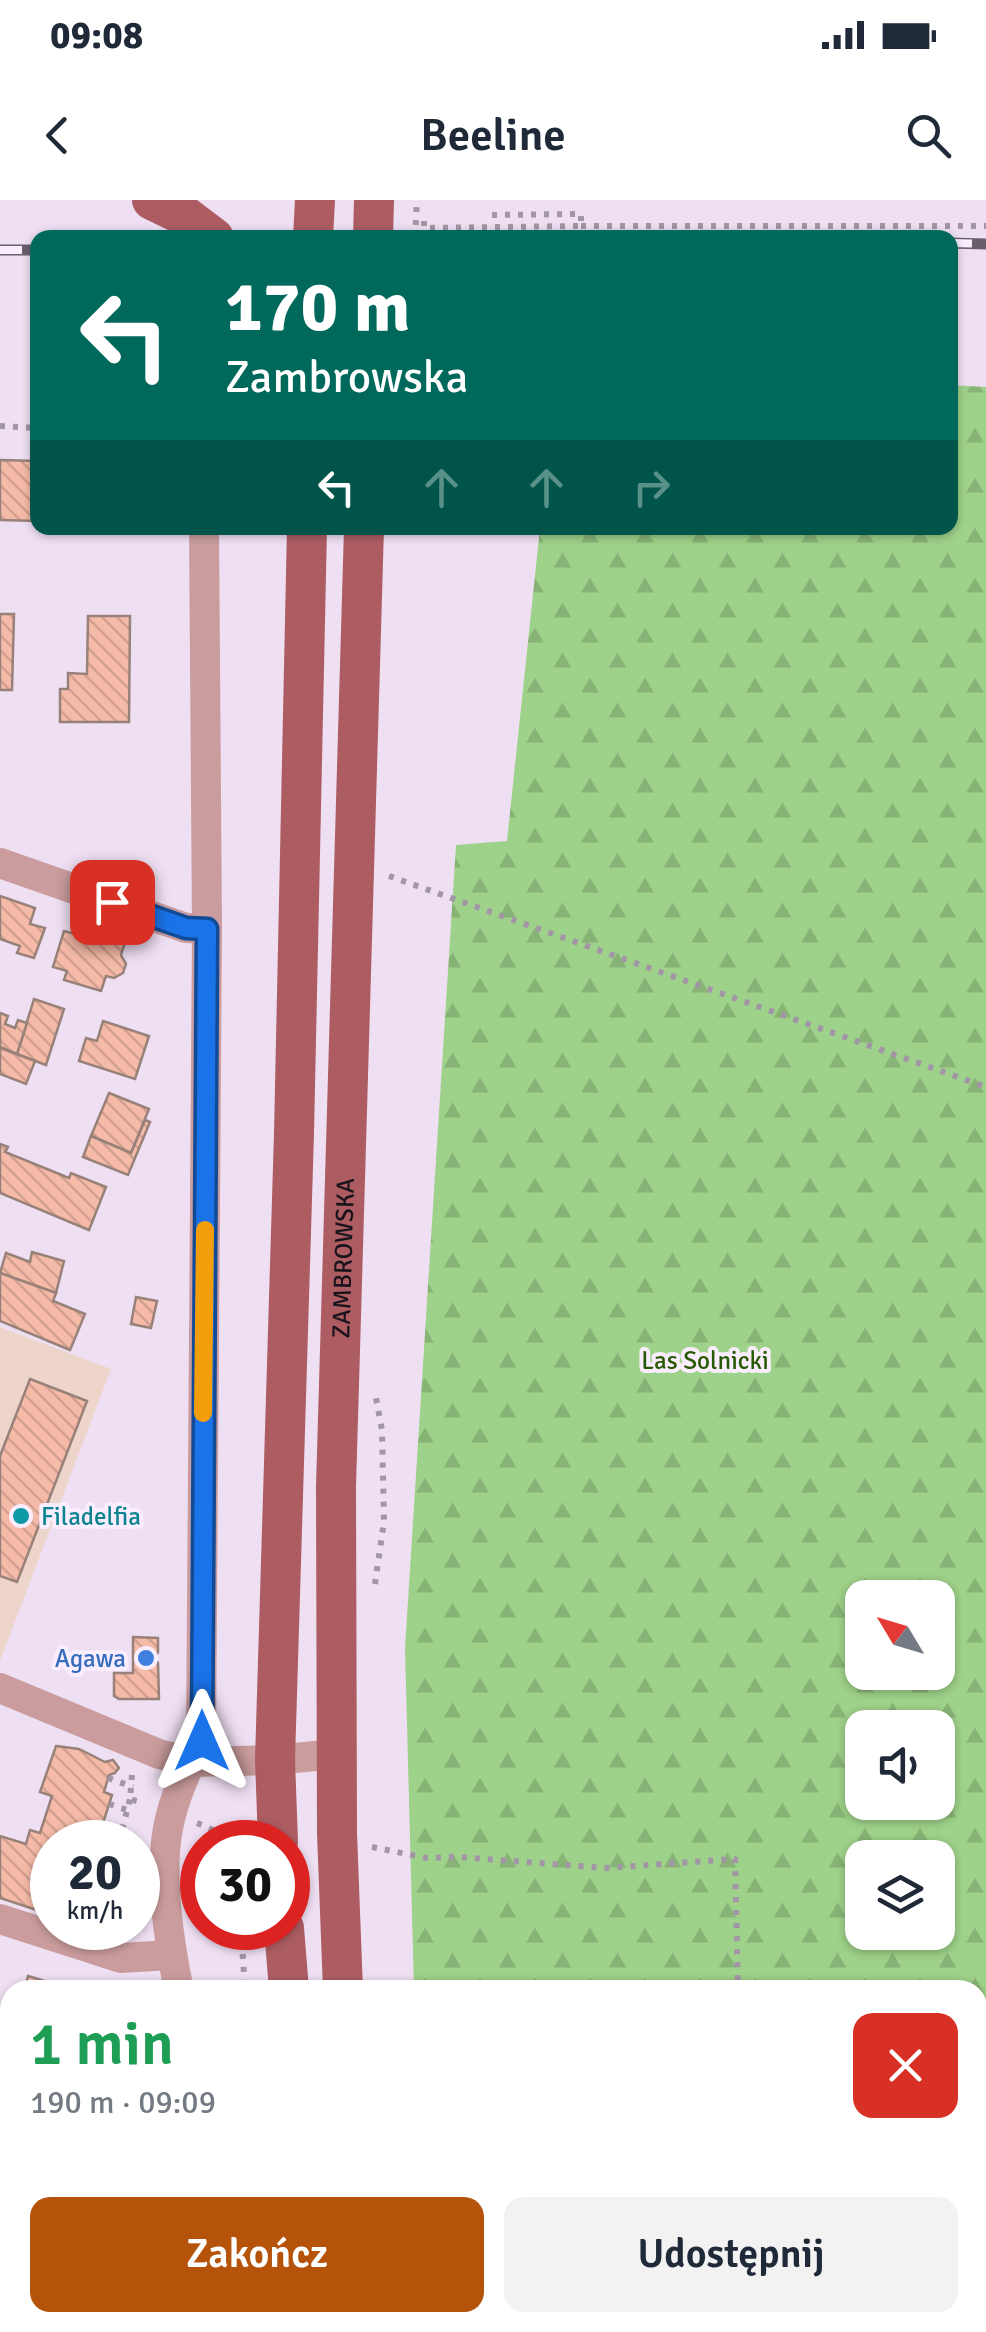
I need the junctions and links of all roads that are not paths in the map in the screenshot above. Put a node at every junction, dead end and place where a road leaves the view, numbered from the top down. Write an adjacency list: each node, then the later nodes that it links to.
1 (314, 200): 3 (main road)
2 (374, 200): 4 (main road)
3 (313, 230)
4 (374, 230)
5 (204, 535): 9 (street)
6 (307, 535): 12 (main road, ZAMBROWSKA)
7 (364, 535): 11 (main road, ZAMBROWSKA)
8 (0, 863): 9 (street)
9 (207, 929): 13 (street)
10 (0, 1688): 13 (street)
11 (336, 1754): 12 (street); 20 (main road, ZAMBROWSKA)
12 (275, 1760): 13 (street); 14 (main road, ZAMBROWSKA)
13 (191, 1762): 17 (street)
14 (277, 1820)
15 (0, 1919): 17 (street)
16 (286, 1950): 19 (main road)
17 (172, 1955): 18 (street)
18 (177, 1980)
19 (288, 1980)
20 (343, 1980)

